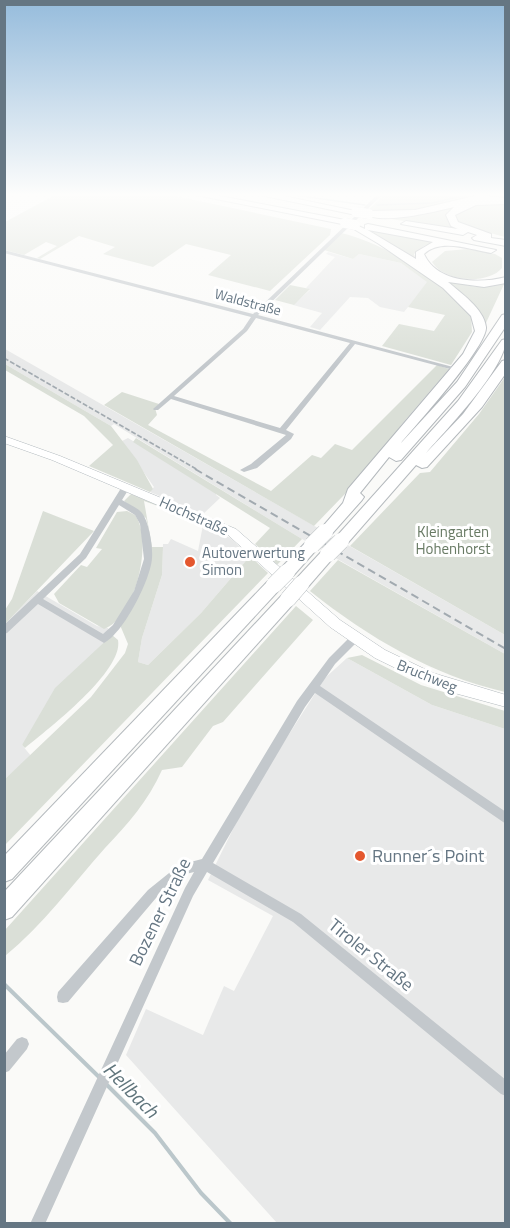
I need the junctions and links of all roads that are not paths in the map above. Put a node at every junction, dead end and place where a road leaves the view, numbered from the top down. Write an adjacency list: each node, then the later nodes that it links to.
1 (9, 252): 7 (street, Waldstraße)
2 (321, 252): 7 (street)
3 (398, 252): 20 (highway)
4 (421, 252): 5 (highway)
5 (506, 280)
6 (505, 312): 8 (highway)
7 (255, 316): 9 (street, Waldstraße); 13 (street)
8 (500, 339): 20 (highway); 21 (highway)
9 (354, 342): 11 (street, Waldstraße); 15 (street)
10 (506, 363): 12 (highway)
11 (450, 367)
12 (502, 376): 21 (highway)
13 (170, 397): 14 (street); 15 (street)
14 (156, 409)
15 (282, 431): 17 (street)
16 (4, 439): 18 (street, Hochstraße)
17 (244, 470)
18 (126, 487): 19 (street); 25 (street, Hochstraße)
19 (117, 501): 23 (street); 23 (street)
20 (350, 505): 22 (highway, bridge)
21 (368, 511): 22 (highway, bridge)
22 (283, 585): 30 (highway); 31 (highway)
23 (39, 601): 24 (street)
24 (4, 631)
25 (354, 639): 26 (street, Bozener Straße); 27 (street, Bruchweg)
26 (314, 687): 28 (street); 29 (street, Bozener Straße)
27 (506, 701)
28 (506, 819)
29 (204, 864): 32 (street); 35 (street, Tiroler Straße); 36 (street, Bozener Straße)
30 (4, 872)
31 (4, 909)
32 (63, 997)
33 (22, 1044): 34 (street)
34 (4, 1066)
35 (506, 1089)
36 (37, 1224)

